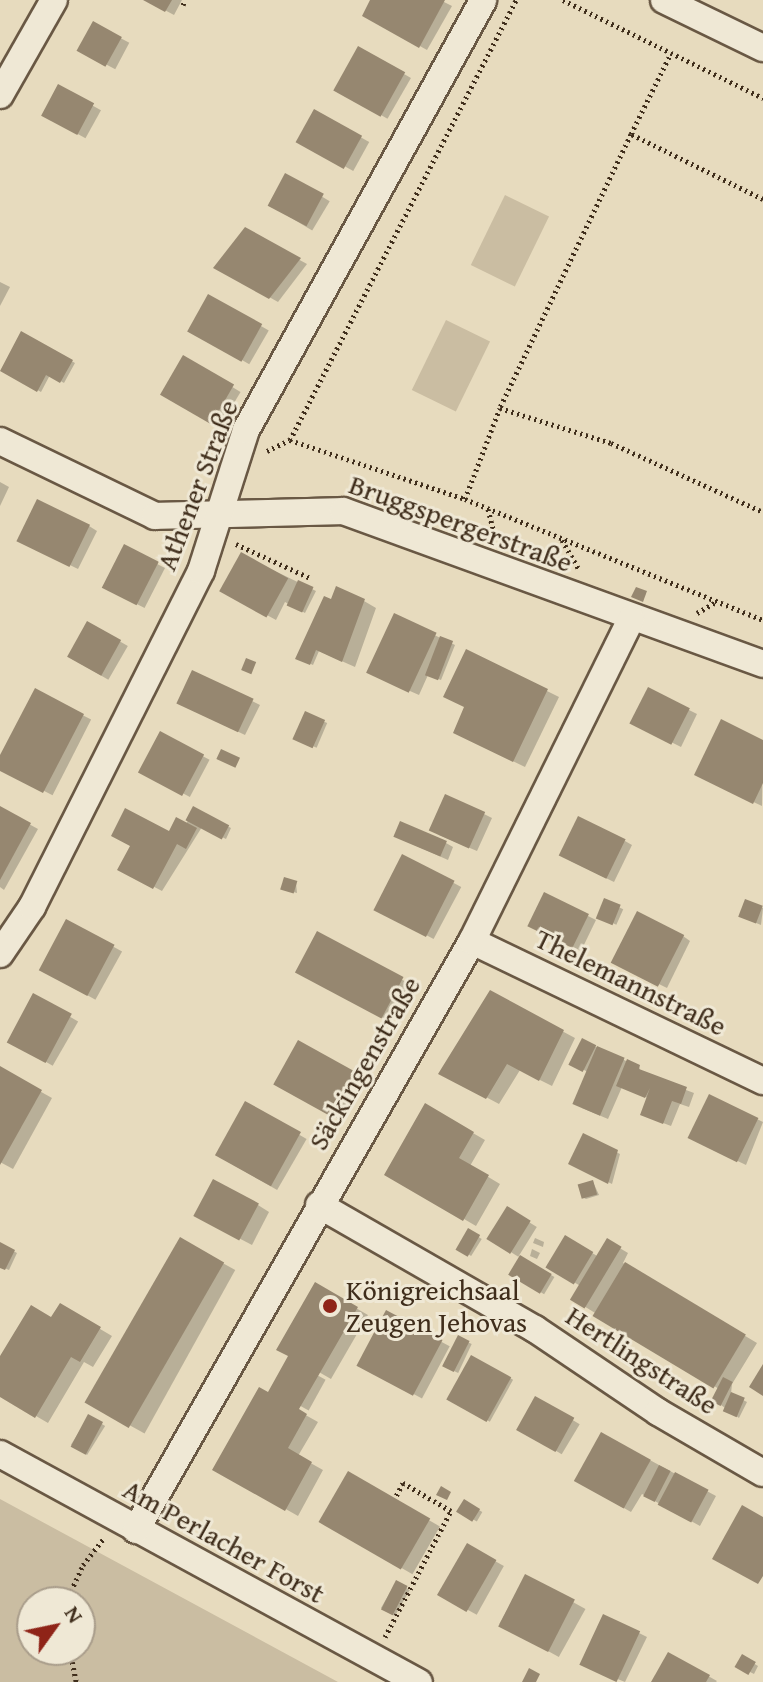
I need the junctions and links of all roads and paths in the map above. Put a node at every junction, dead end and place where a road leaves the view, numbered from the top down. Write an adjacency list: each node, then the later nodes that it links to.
1 (54, 0): 8 (street)
2 (483, 0): 15 (street, Athener Straße)
3 (516, 0): 13 (path)
4 (563, 0): 7 (path)
5 (664, 0): 6 (street)
6 (763, 48)
7 (671, 53): 9 (path); 10 (path)
8 (0, 95)
9 (763, 98)
10 (631, 134): 11 (path); 12 (path)
11 (763, 199)
12 (500, 408): 16 (path); 17 (path)
13 (290, 440): 15 (path); 16 (path)
14 (0, 441): 18 (street, Bruggspergerstraße)
15 (231, 470): 18 (street, Athener Straße)
16 (465, 499): 21 (path)
17 (763, 512)
18 (216, 524): 19 (path); 20 (street, Bruggspergerstraße); 24 (street, Athener Straße)
19 (310, 578)
20 (631, 619): 22 (street, Bruggspergerstraße); 23 (street, Säckingenstraße)
21 (763, 620)
22 (763, 664)
23 (472, 941): 25 (street, Thelemannstraße); 26 (street, Säckingenstraße)
24 (0, 954)
25 (763, 1081)
26 (319, 1205): 28 (street, Hertlingstraße); 30 (street, Säckingenstraße)
27 (0, 1454): 30 (street, Am Perlacher Forst)
28 (763, 1473)
29 (395, 1498): 32 (path)
30 (128, 1525): 31 (path); 32 (street, Am Perlacher Forst)
31 (73, 1586)
32 (374, 1658): 33 (street, Am Perlacher Forst)
33 (419, 1682)

